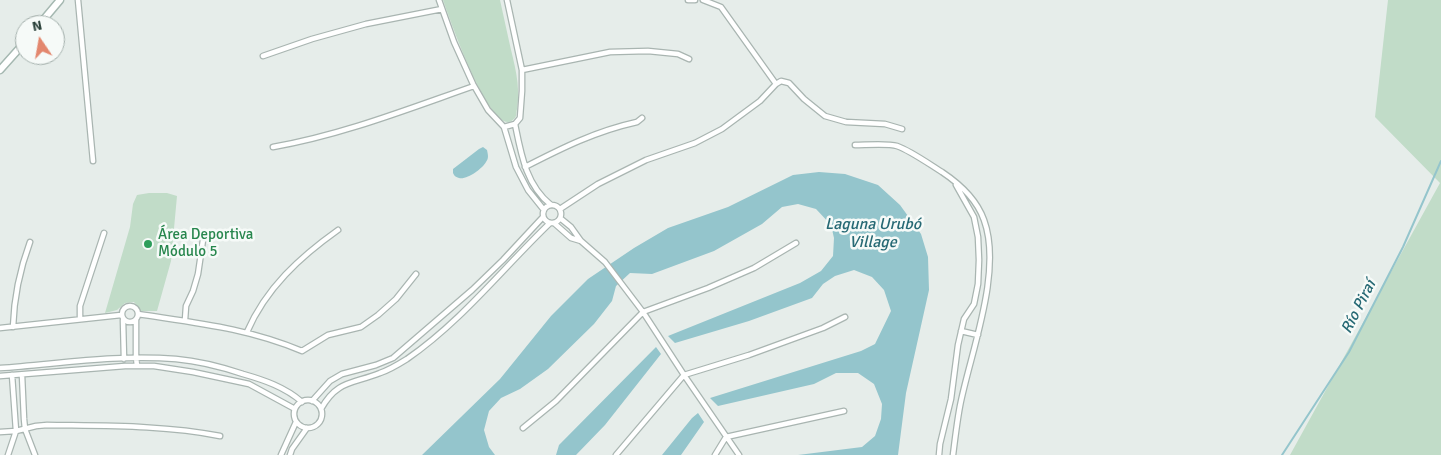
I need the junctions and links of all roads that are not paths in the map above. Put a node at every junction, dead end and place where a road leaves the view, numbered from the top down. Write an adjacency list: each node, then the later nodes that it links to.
1 (60, 0): 9 (main road)
2 (78, 0): 23 (street)
3 (438, 0): 8 (street)
4 (507, 0): 14 (street)
5 (688, 0): 6 (street)
6 (695, 0)
7 (703, 0): 15 (street)
8 (442, 9): 11 (street); 16 (street)
9 (47, 15)
10 (15, 53): 13 (main road)
11 (263, 56)
12 (689, 59): 14 (street)
13 (0, 70)
14 (522, 70): 18 (street)
15 (776, 84): 20 (street); 27 (street)
16 (474, 86): 19 (street); 22 (street)
17 (642, 118): 24 (street)
18 (515, 124): 19 (street); 24 (street)
19 (504, 127): 28 (street)
20 (902, 129)
21 (855, 145): 25 (street)
22 (274, 147)
23 (93, 161)
24 (526, 167): 26 (street)
25 (953, 180): 50 (street); 52 (street)
26 (551, 205): 27 (street); 28 (street)
27 (560, 209): 30 (street)
28 (544, 210): 29 (street)
29 (543, 217): 31 (street); 44 (street)
30 (560, 218): 31 (street); 36 (street)
31 (552, 223): 36 (street); 47 (street)
32 (338, 230): 51 (street)
33 (104, 233): 43 (street)
34 (203, 240): 46 (street)
35 (30, 242): 48 (street)
36 (581, 242): 39 (street)
37 (796, 242): 39 (street)
38 (416, 274): 51 (street)
39 (643, 312): 62 (street); 73 (street)
40 (138, 314): 42 (street); 45 (street); 46 (street)
41 (845, 317): 62 (street)
42 (122, 318): 43 (street); 45 (street); 54 (street)
43 (80, 319): 48 (street)
44 (440, 319): 47 (street); 59 (street)
45 (136, 320): 53 (street)
46 (185, 320): 51 (street)
47 (447, 326): 65 (street)
48 (13, 327): 49 (street)
49 (0, 328)
50 (961, 331): 52 (street); 86 (street)
51 (247, 332)
52 (978, 335): 87 (street)
53 (136, 357): 54 (street); 56 (street); 57 (street)
54 (124, 358): 55 (street); 58 (street)
55 (125, 366): 56 (street); 61 (street)
56 (137, 366): 64 (street)
57 (216, 366): 64 (street); 67 (street)
58 (0, 368)
59 (362, 369): 65 (street); 66 (street)
60 (12, 375): 61 (street); 63 (street); 75 (street)
61 (22, 375): 74 (street)
62 (684, 375): 78 (street); 83 (street)
63 (0, 376)
64 (212, 376): 68 (street)
65 (364, 378): 69 (street)
66 (312, 401): 67 (street); 69 (street)
67 (302, 402): 68 (street)
68 (295, 409): 71 (street)
69 (321, 409): 72 (street)
70 (844, 411): 78 (street)
71 (296, 422): 72 (street); 81 (street)
72 (307, 428): 82 (street)
73 (523, 428)
74 (26, 429): 75 (street); 77 (street); 80 (street)
75 (16, 431): 76 (street); 79 (street)
76 (0, 432)
77 (220, 436)
78 (726, 436): 84 (street); 85 (street)
79 (8, 455)
80 (35, 455)
81 (281, 455)
82 (290, 455)
83 (616, 455)
84 (715, 455)
85 (739, 455)
86 (939, 455)
87 (953, 455)

